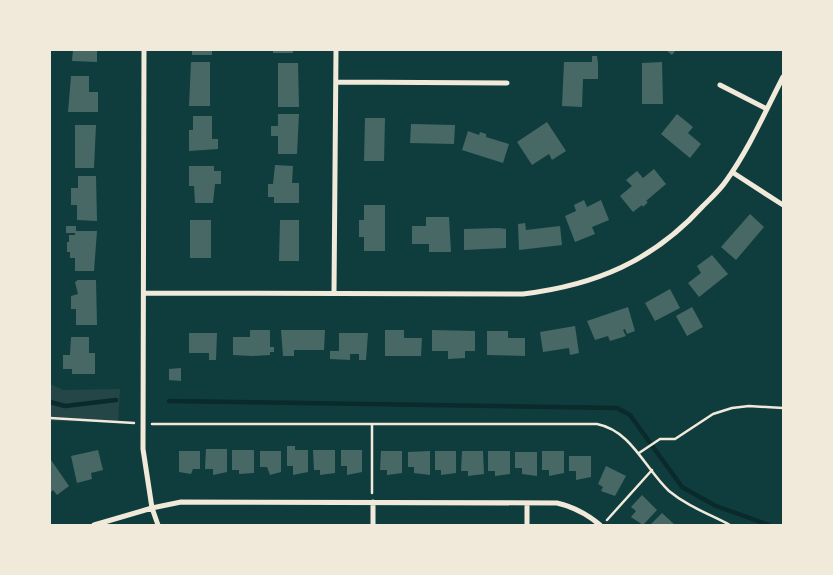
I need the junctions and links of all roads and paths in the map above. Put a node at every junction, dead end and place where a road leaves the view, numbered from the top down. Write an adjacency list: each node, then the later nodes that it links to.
1 (144, 50): 10 (street)
2 (336, 50): 4 (street)
3 (783, 77): 7 (street)
4 (336, 82): 5 (street); 11 (street)
5 (507, 83)
6 (720, 85): 7 (street)
7 (766, 109): 8 (street)
8 (732, 172): 9 (street); 11 (street)
9 (783, 204)
10 (144, 293): 11 (street); 14 (street)
11 (334, 293)
12 (783, 408): 16 (path)
13 (50, 418): 14 (path)
14 (143, 424): 15 (path); 20 (street)
15 (372, 424): 16 (path); 18 (path)
16 (639, 453): 17 (path)
17 (652, 470): 25 (path); 26 (path)
18 (373, 502): 19 (street); 20 (street); 23 (street)
19 (527, 503): 24 (street); 25 (street)
20 (152, 508): 21 (street); 22 (street)
21 (94, 525)
22 (158, 525)
23 (373, 525)
24 (527, 525)
25 (602, 525)
26 (730, 525)

